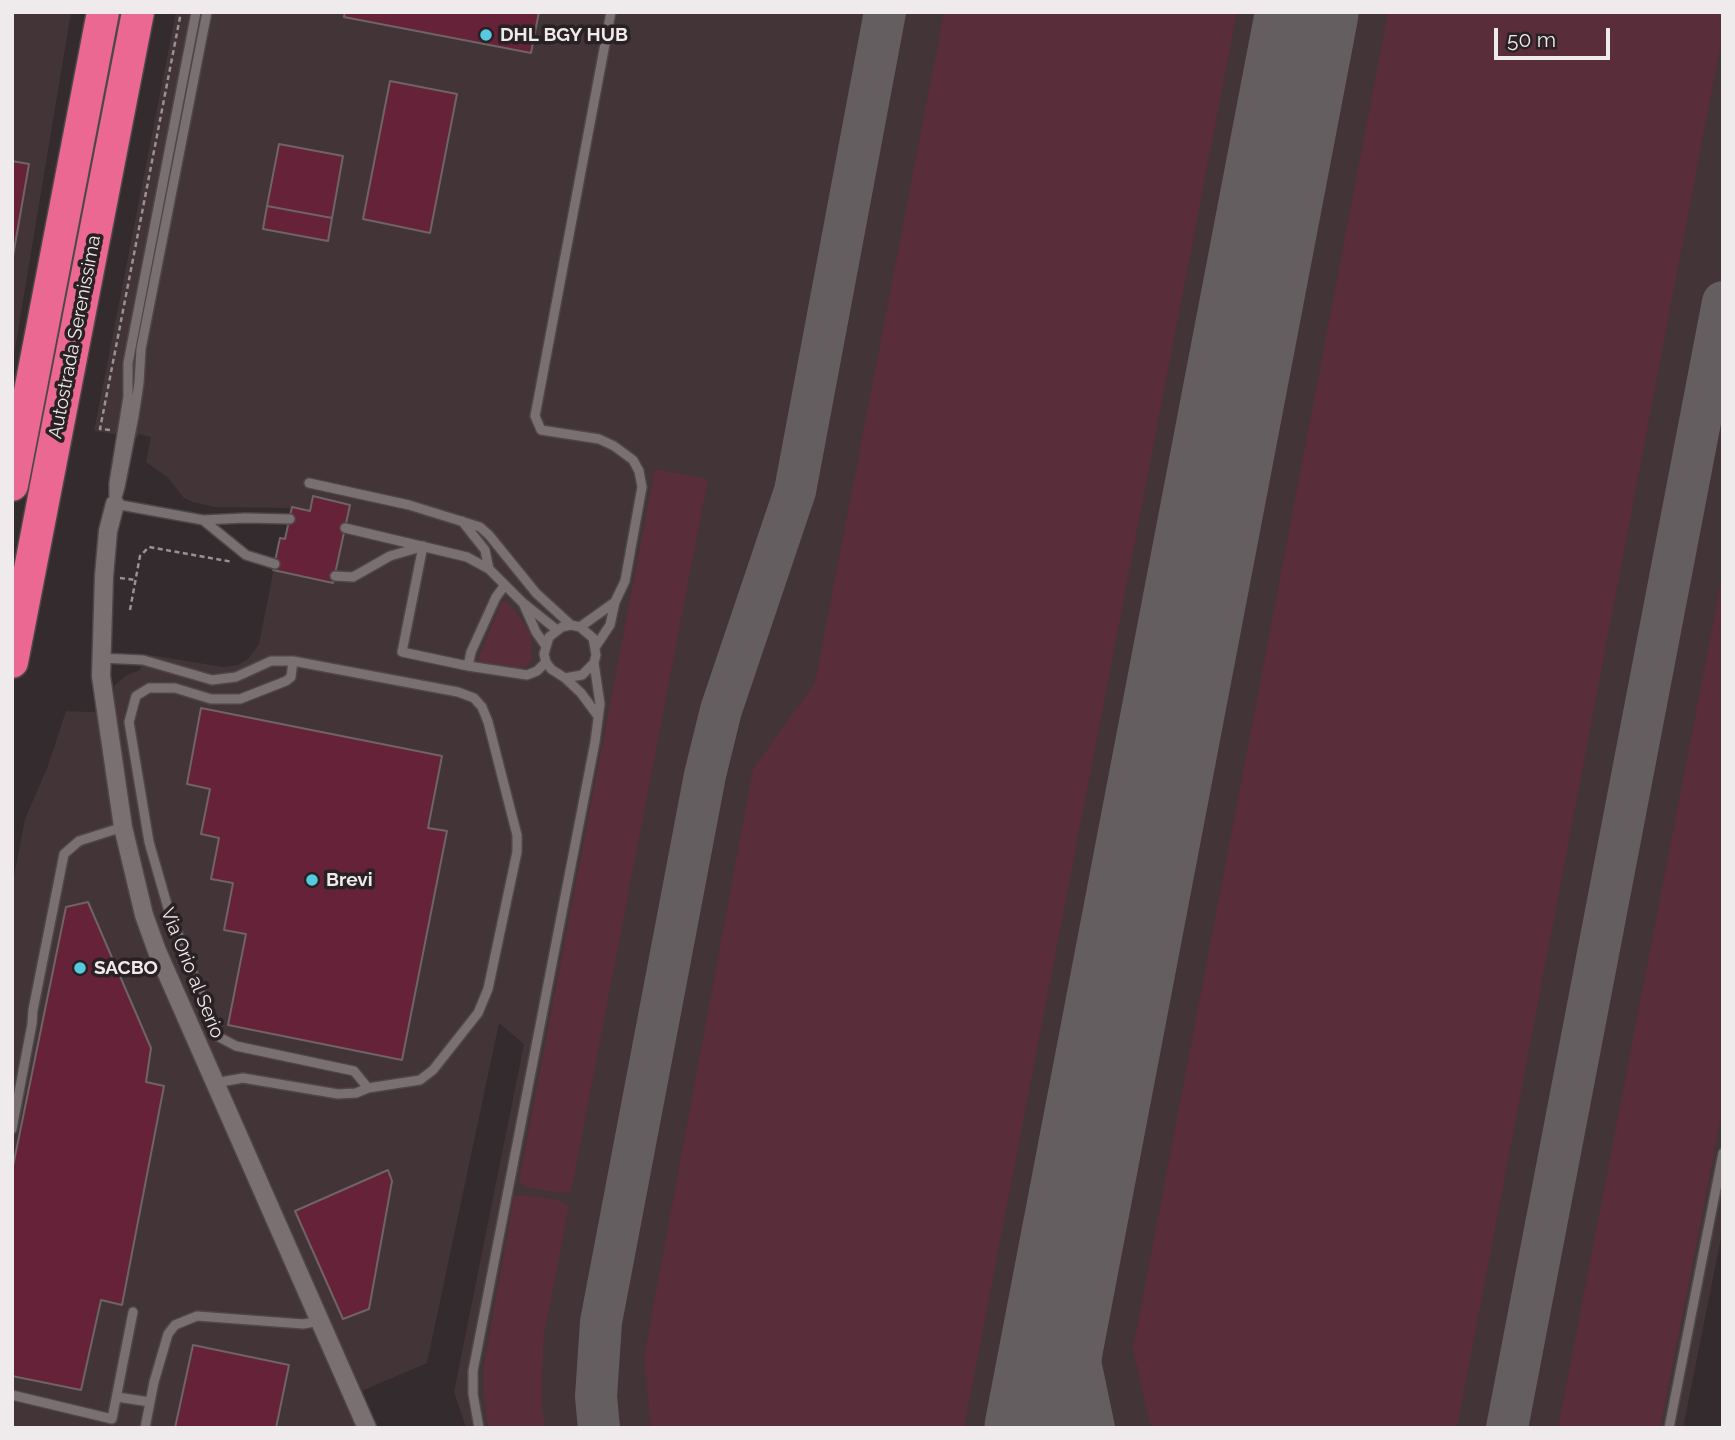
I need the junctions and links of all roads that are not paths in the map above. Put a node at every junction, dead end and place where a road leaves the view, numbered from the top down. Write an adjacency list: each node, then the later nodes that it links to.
1 (103, 12): 7 (highway, Autostrada Serenissima)
2 (138, 12): 26 (highway, Autostrada Serenissima)
3 (196, 12): 8 (lane)
4 (207, 12): 8 (lane)
5 (611, 12): 19 (lane)
6 (309, 483): 11 (lane)
7 (12, 485)
8 (114, 504): 10 (lane); 24 (street, Via Orio al Serio)
9 (290, 519): 10 (lane)
10 (203, 520): 14 (lane)
11 (461, 520): 15 (lane); 20 (lane)
12 (345, 528): 13 (lane)
13 (422, 546): 15 (lane); 16 (lane); 29 (lane)
14 (275, 564)
15 (489, 569): 17 (lane)
16 (335, 576)
17 (505, 585): 18 (lane); 29 (lane)
18 (522, 601): 21 (lane); 22 (lane)
19 (615, 602): 20 (lane); 23 (lane)
20 (575, 626): 21 (lane); 23 (lane)
21 (557, 630): 22 (lane)
22 (545, 645): 27 (lane)
23 (596, 646): 28 (lane)
24 (101, 658): 25 (lane); 32 (street, Via Orio al Serio)
25 (293, 661): 34 (lane); 34 (lane)
26 (12, 662)
27 (546, 662): 29 (lane); 30 (lane)
28 (594, 663): 30 (lane); 31 (lane)
29 (468, 666)
30 (565, 678): 31 (lane)
31 (598, 716): 44 (lane)
32 (123, 827): 33 (street, Via Orio al Serio); 35 (lane)
33 (215, 1083): 34 (lane); 38 (street, Via Orio al Serio)
34 (368, 1088)
35 (12, 1129)
36 (1723, 1153): 45 (lane)
37 (133, 1312): 40 (lane)
38 (321, 1321): 41 (lane); 43 (street, Via Orio al Serio)
39 (12, 1395): 40 (lane)
40 (117, 1397): 41 (lane)
41 (150, 1402): 42 (lane)
42 (145, 1428)
43 (367, 1428)
44 (479, 1428)
45 (1669, 1428)

